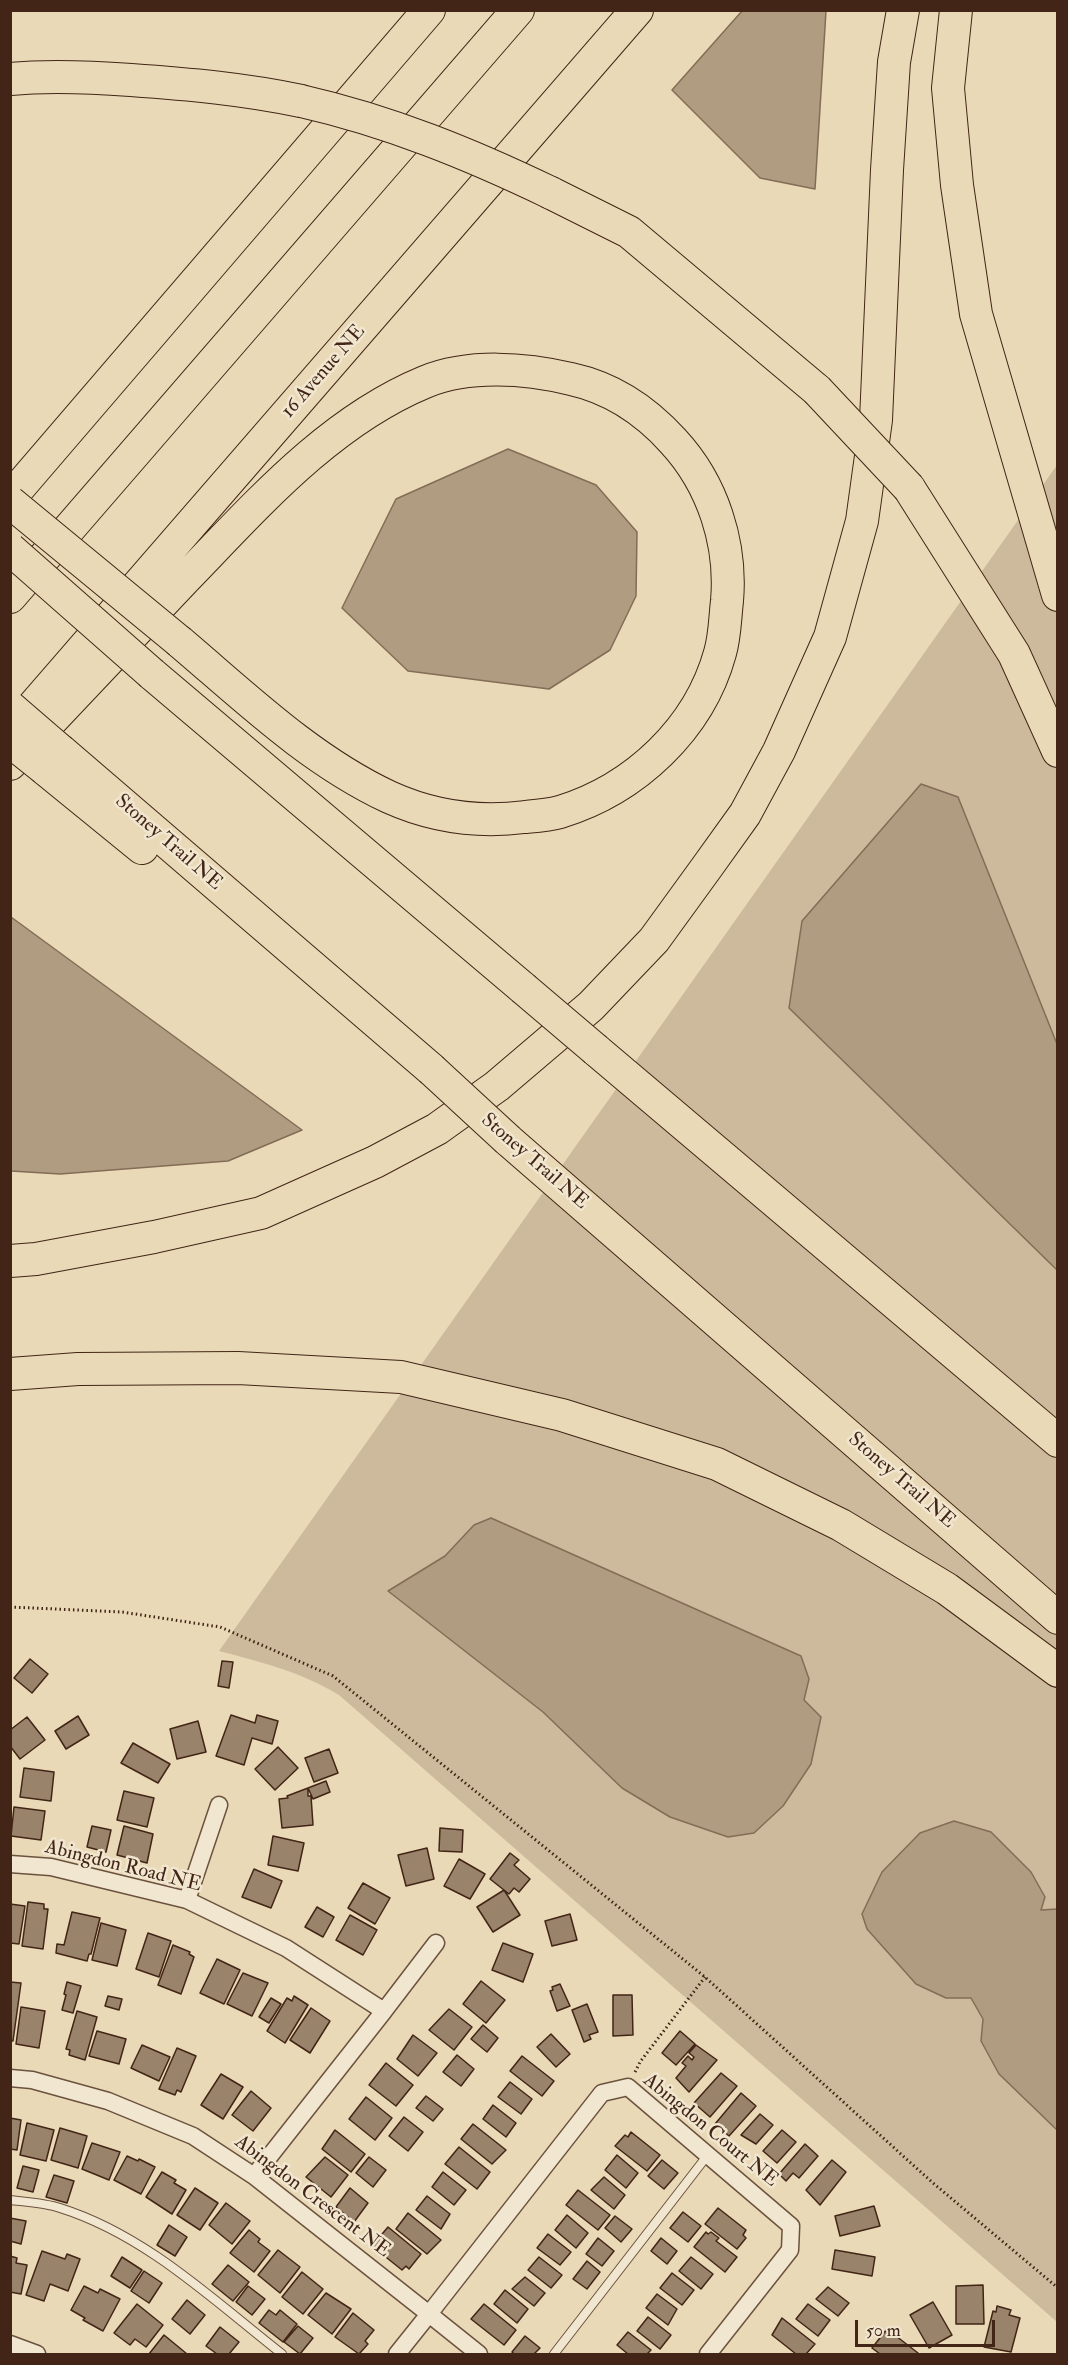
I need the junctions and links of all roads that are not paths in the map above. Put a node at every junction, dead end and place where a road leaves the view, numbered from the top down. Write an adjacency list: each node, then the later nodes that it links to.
1 (429, 10): 7 (highway)
2 (518, 10): 10 (highway)
3 (637, 10): 12 (highway, 16 Avenue NE)
4 (903, 10): 17 (highway)
5 (956, 10): 9 (highway)
6 (10, 79): 14 (highway, bridge)
7 (10, 500): 16 (highway, bridge)
8 (10, 549): 19 (highway, bridge)
9 (1058, 594)
10 (10, 597)
11 (10, 707): 15 (highway, Stoney Trail NE, bridge)
12 (10, 733)
13 (10, 741): 15 (highway, bridge)
14 (1058, 751)
15 (53, 760): 20 (highway, Stoney Trail NE, bridge)
16 (10, 764)
17 (10, 1260)
18 (10, 1374): 21 (highway)
19 (1058, 1441)
20 (1058, 1618)
21 (1058, 1671)
22 (219, 1805): 24 (street)
23 (10, 1864): 24 (street, Abingdon Road NE)
24 (187, 1900): 26 (street, Abingdon Road NE)
25 (436, 1943): 26 (street)
26 (384, 2011): 29 (street)
27 (10, 2078): 29 (street, Abingdon Crescent NE)
28 (707, 2156): 31 (street, Abingdon Court NE); 37 (lane); 38 (street, Abingdon Court NE)
29 (254, 2176): 31 (street, Abingdon Crescent NE)
30 (10, 2200): 34 (lane)
31 (429, 2314): 35 (street); 36 (street)
32 (10, 2344): 33 (street)
33 (37, 2355)
34 (282, 2355)
35 (397, 2355)
36 (479, 2355)
37 (554, 2355)
38 (708, 2355)

